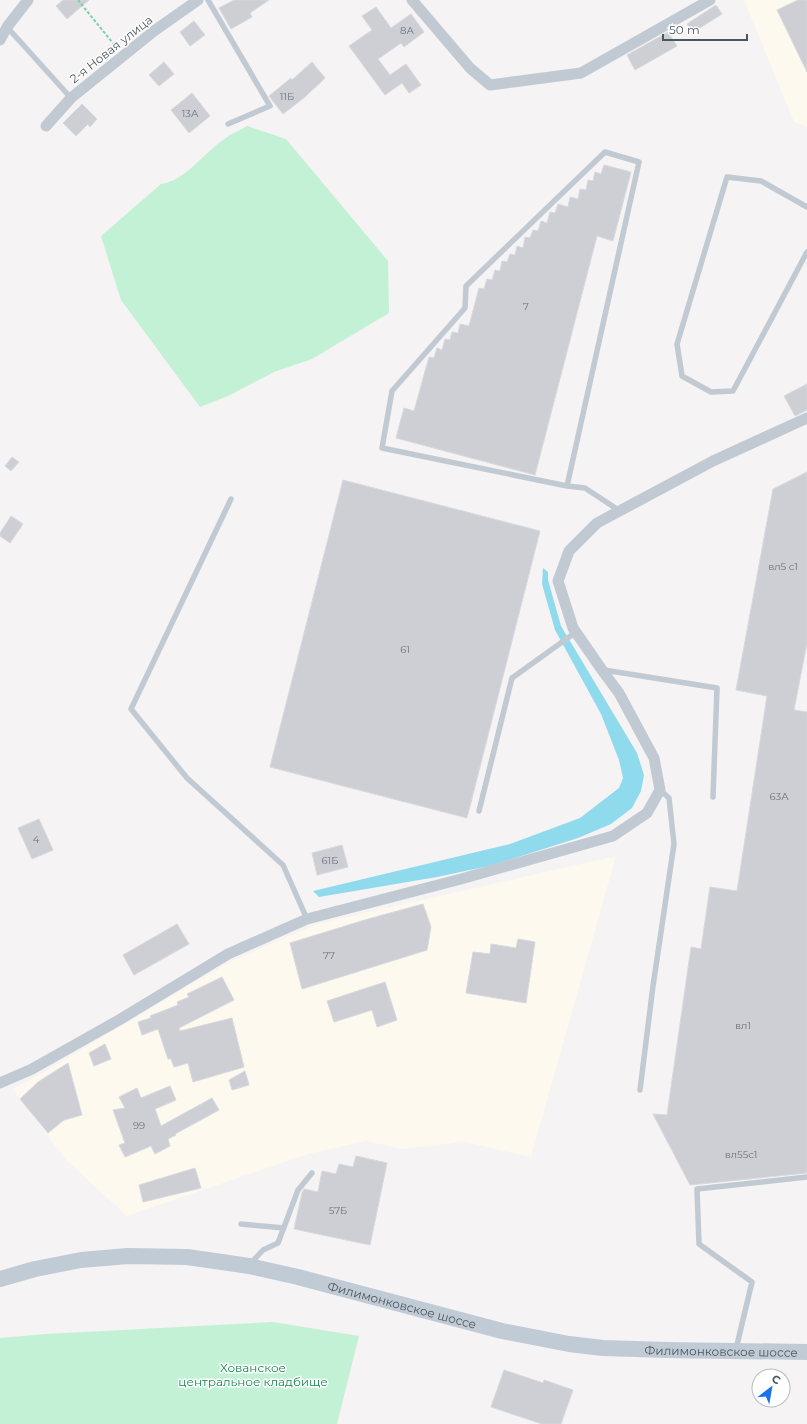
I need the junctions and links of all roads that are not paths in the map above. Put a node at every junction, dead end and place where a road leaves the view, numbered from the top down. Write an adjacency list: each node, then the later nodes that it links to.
1 (28, 0): 6 (street)
2 (198, 0): 8 (street, 2-я Новая улица)
3 (208, 0): 9 (lane)
4 (412, 0): 5 (street)
5 (710, 0)
6 (7, 27): 7 (street); 8 (lane)
7 (0, 40)
8 (71, 98): 10 (street, 2-я Новая улица)
9 (228, 124)
10 (46, 126)
11 (807, 207): 12 (lane)
12 (807, 252)
13 (807, 418): 16 (street)
14 (567, 486): 14 (lane); 16 (lane)
15 (232, 499): 22 (lane)
16 (620, 510): 17 (street)
17 (576, 632): 18 (street); 21 (lane)
18 (602, 670): 19 (street); 20 (lane)
19 (660, 790): 22 (street); 24 (lane)
20 (713, 797)
21 (479, 811)
22 (307, 919): 23 (street)
23 (0, 1083)
24 (640, 1090)
25 (312, 1173): 28 (lane)
26 (807, 1177): 31 (lane)
27 (241, 1224): 28 (lane)
28 (284, 1228): 29 (lane)
29 (249, 1266): 30 (main road, Филимонковское шоссе); 31 (main road, Филимонковское шоссе)
30 (0, 1279)
31 (735, 1351): 32 (main road, Филимонковское шоссе)
32 (807, 1352)

